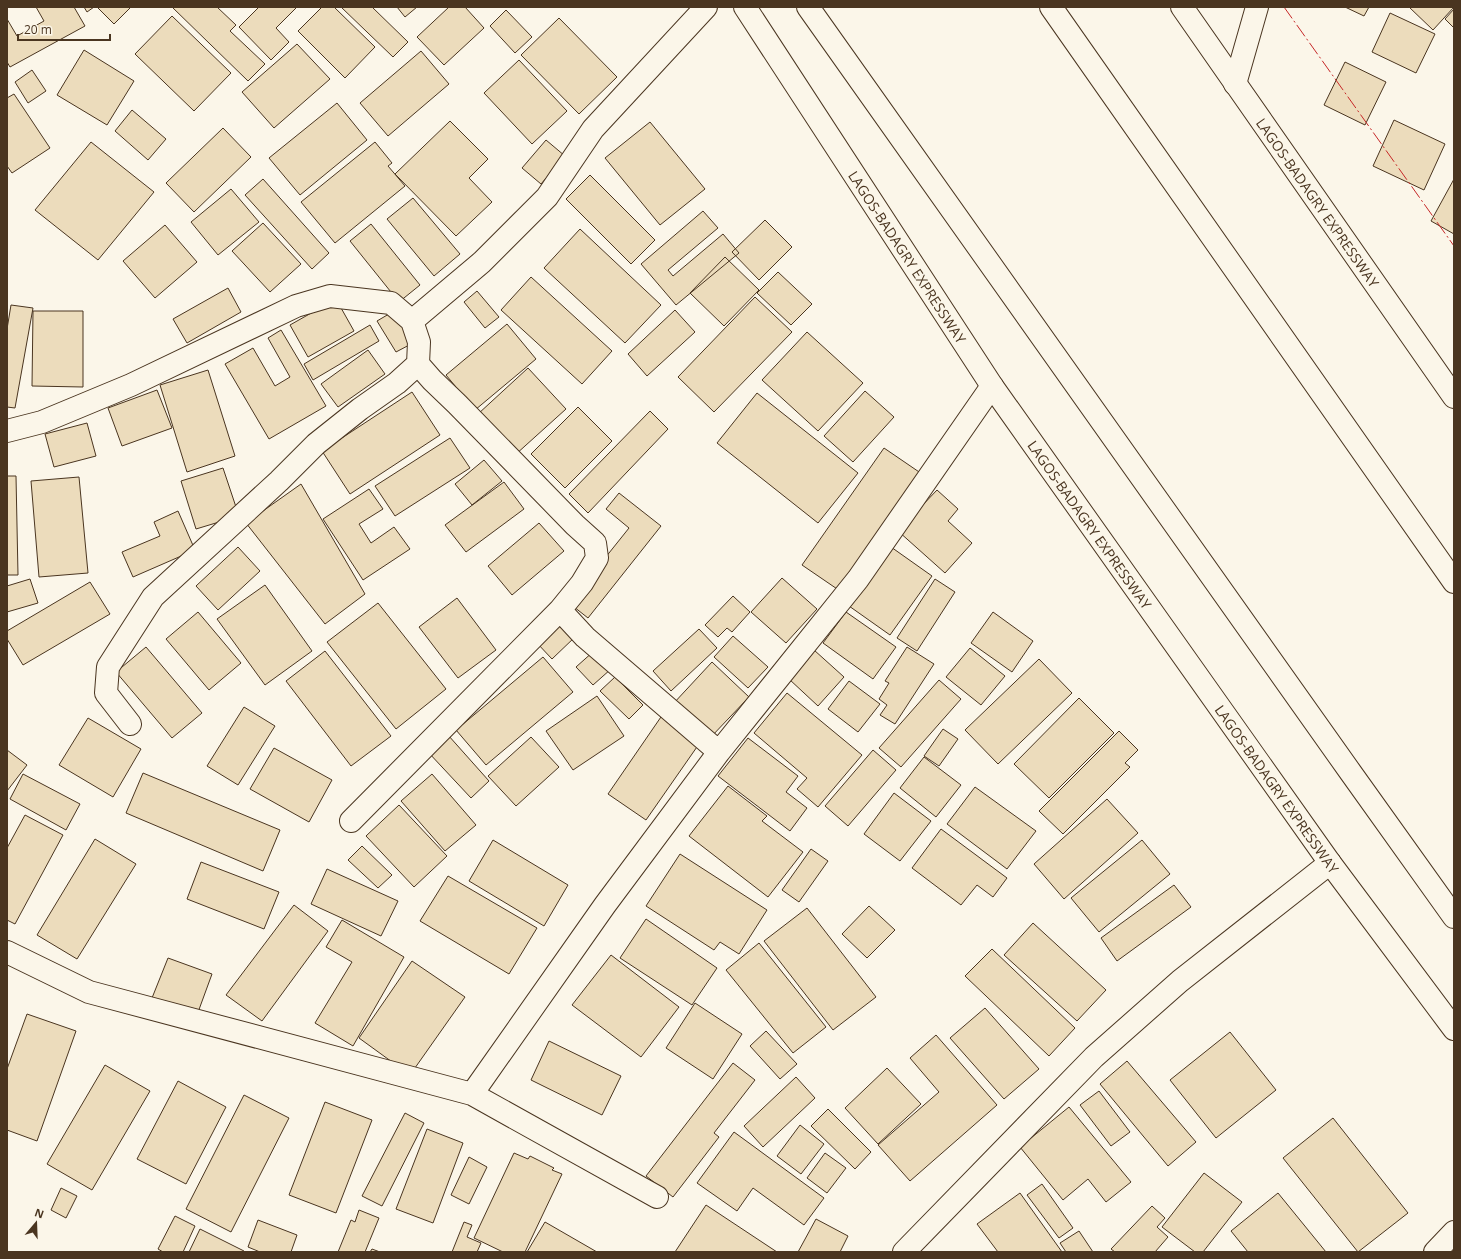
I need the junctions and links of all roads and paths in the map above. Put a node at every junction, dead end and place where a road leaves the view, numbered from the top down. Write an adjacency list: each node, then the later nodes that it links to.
1 (706, 7): 8 (main road)
2 (745, 7): 10 (main road, LAGOS-BADAGRY EXPRESSWAY)
3 (808, 7): 19 (main road)
4 (1051, 7): 13 (main road)
5 (1182, 7): 7 (main road, LAGOS-BADAGRY EXPRESSWAY)
6 (1257, 7): 7 (main road)
7 (1235, 84): 11 (main road, LAGOS-BADAGRY EXPRESSWAY)
8 (412, 321): 9 (main road); 12 (main road)
9 (418, 364): 14 (main road); 15 (main road)
10 (992, 386): 16 (main road); 18 (main road, LAGOS-BADAGRY EXPRESSWAY)
11 (1454, 397)
12 (7, 431)
13 (1454, 582)
14 (560, 610): 16 (main road); 17 (main road)
15 (130, 724)
16 (719, 752): 22 (main road)
17 (351, 821)
18 (1330, 863): 21 (main road, LAGOS-BADAGRY EXPRESSWAY); 25 (main road)
19 (1454, 916)
20 (7, 952): 22 (main road)
21 (1454, 1029)
22 (472, 1094): 23 (main road)
23 (657, 1197)
24 (1454, 1232): 26 (main road)
25 (904, 1252)
26 (1435, 1252)

